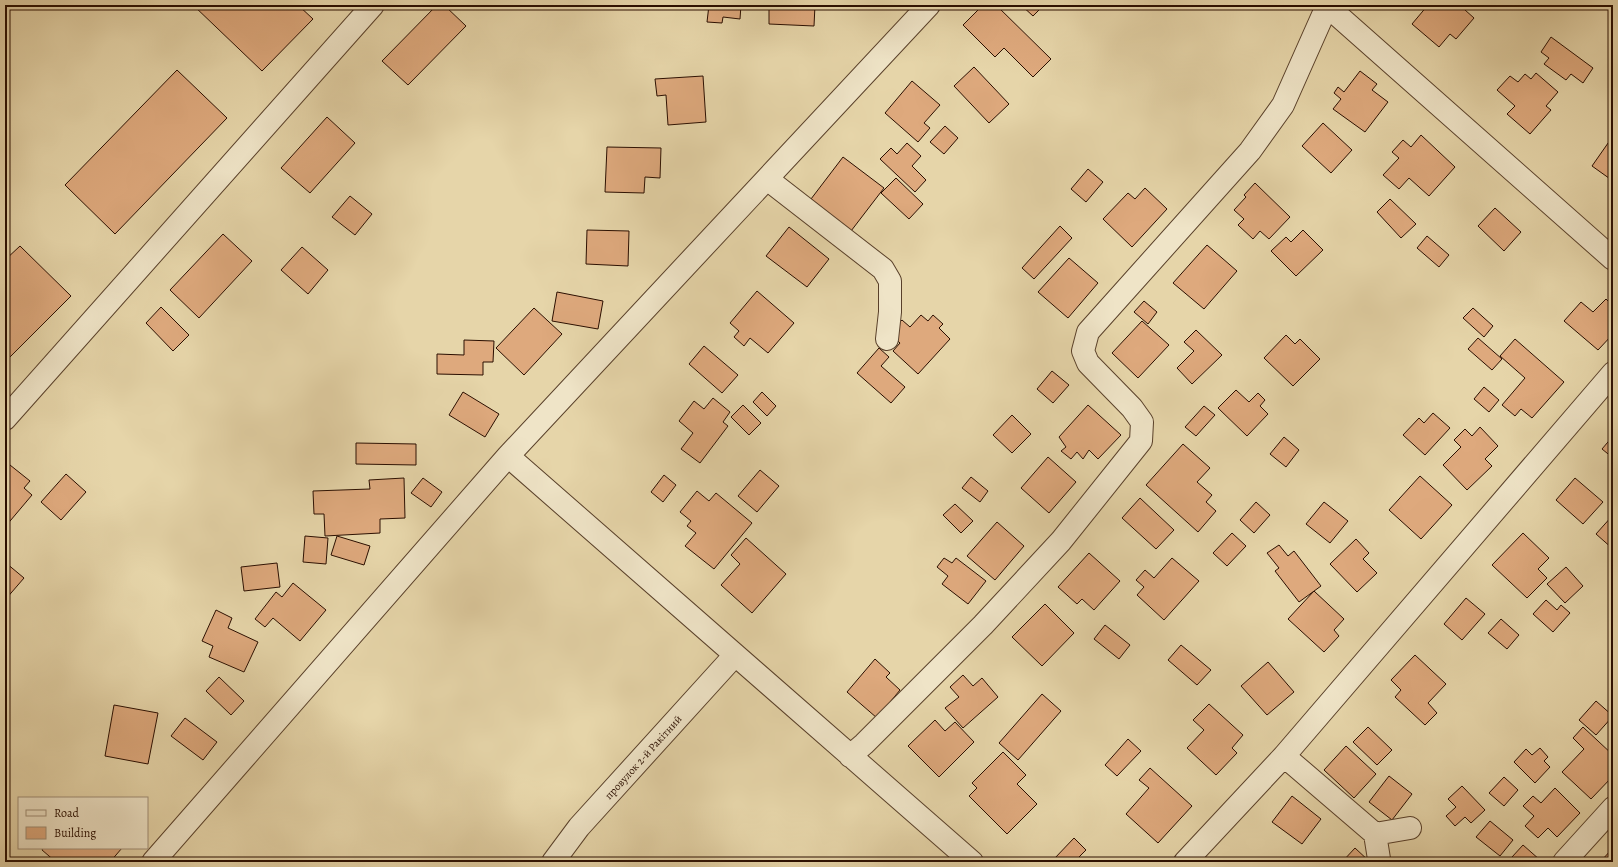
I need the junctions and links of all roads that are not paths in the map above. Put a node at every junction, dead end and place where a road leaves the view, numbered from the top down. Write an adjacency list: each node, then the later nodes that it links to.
1 (374, 5): 8 (street)
2 (929, 5): 4 (street)
3 (1327, 6): 5 (street); 11 (street)
4 (767, 179): 6 (street); 9 (street)
5 (1613, 259)
6 (887, 339)
7 (1613, 373): 12 (street)
8 (5, 419)
9 (508, 456): 10 (street); 17 (street)
10 (735, 654): 11 (street); 18 (street, провулок 2-й Ракітний)
11 (850, 756): 19 (street)
12 (1284, 756): 15 (street); 20 (street)
13 (1613, 808): 21 (street)
14 (1410, 828): 15 (street)
15 (1375, 834): 16 (street)
16 (1380, 859)
17 (153, 862)
18 (553, 862)
19 (972, 862)
20 (1185, 862)
21 (1564, 862)

